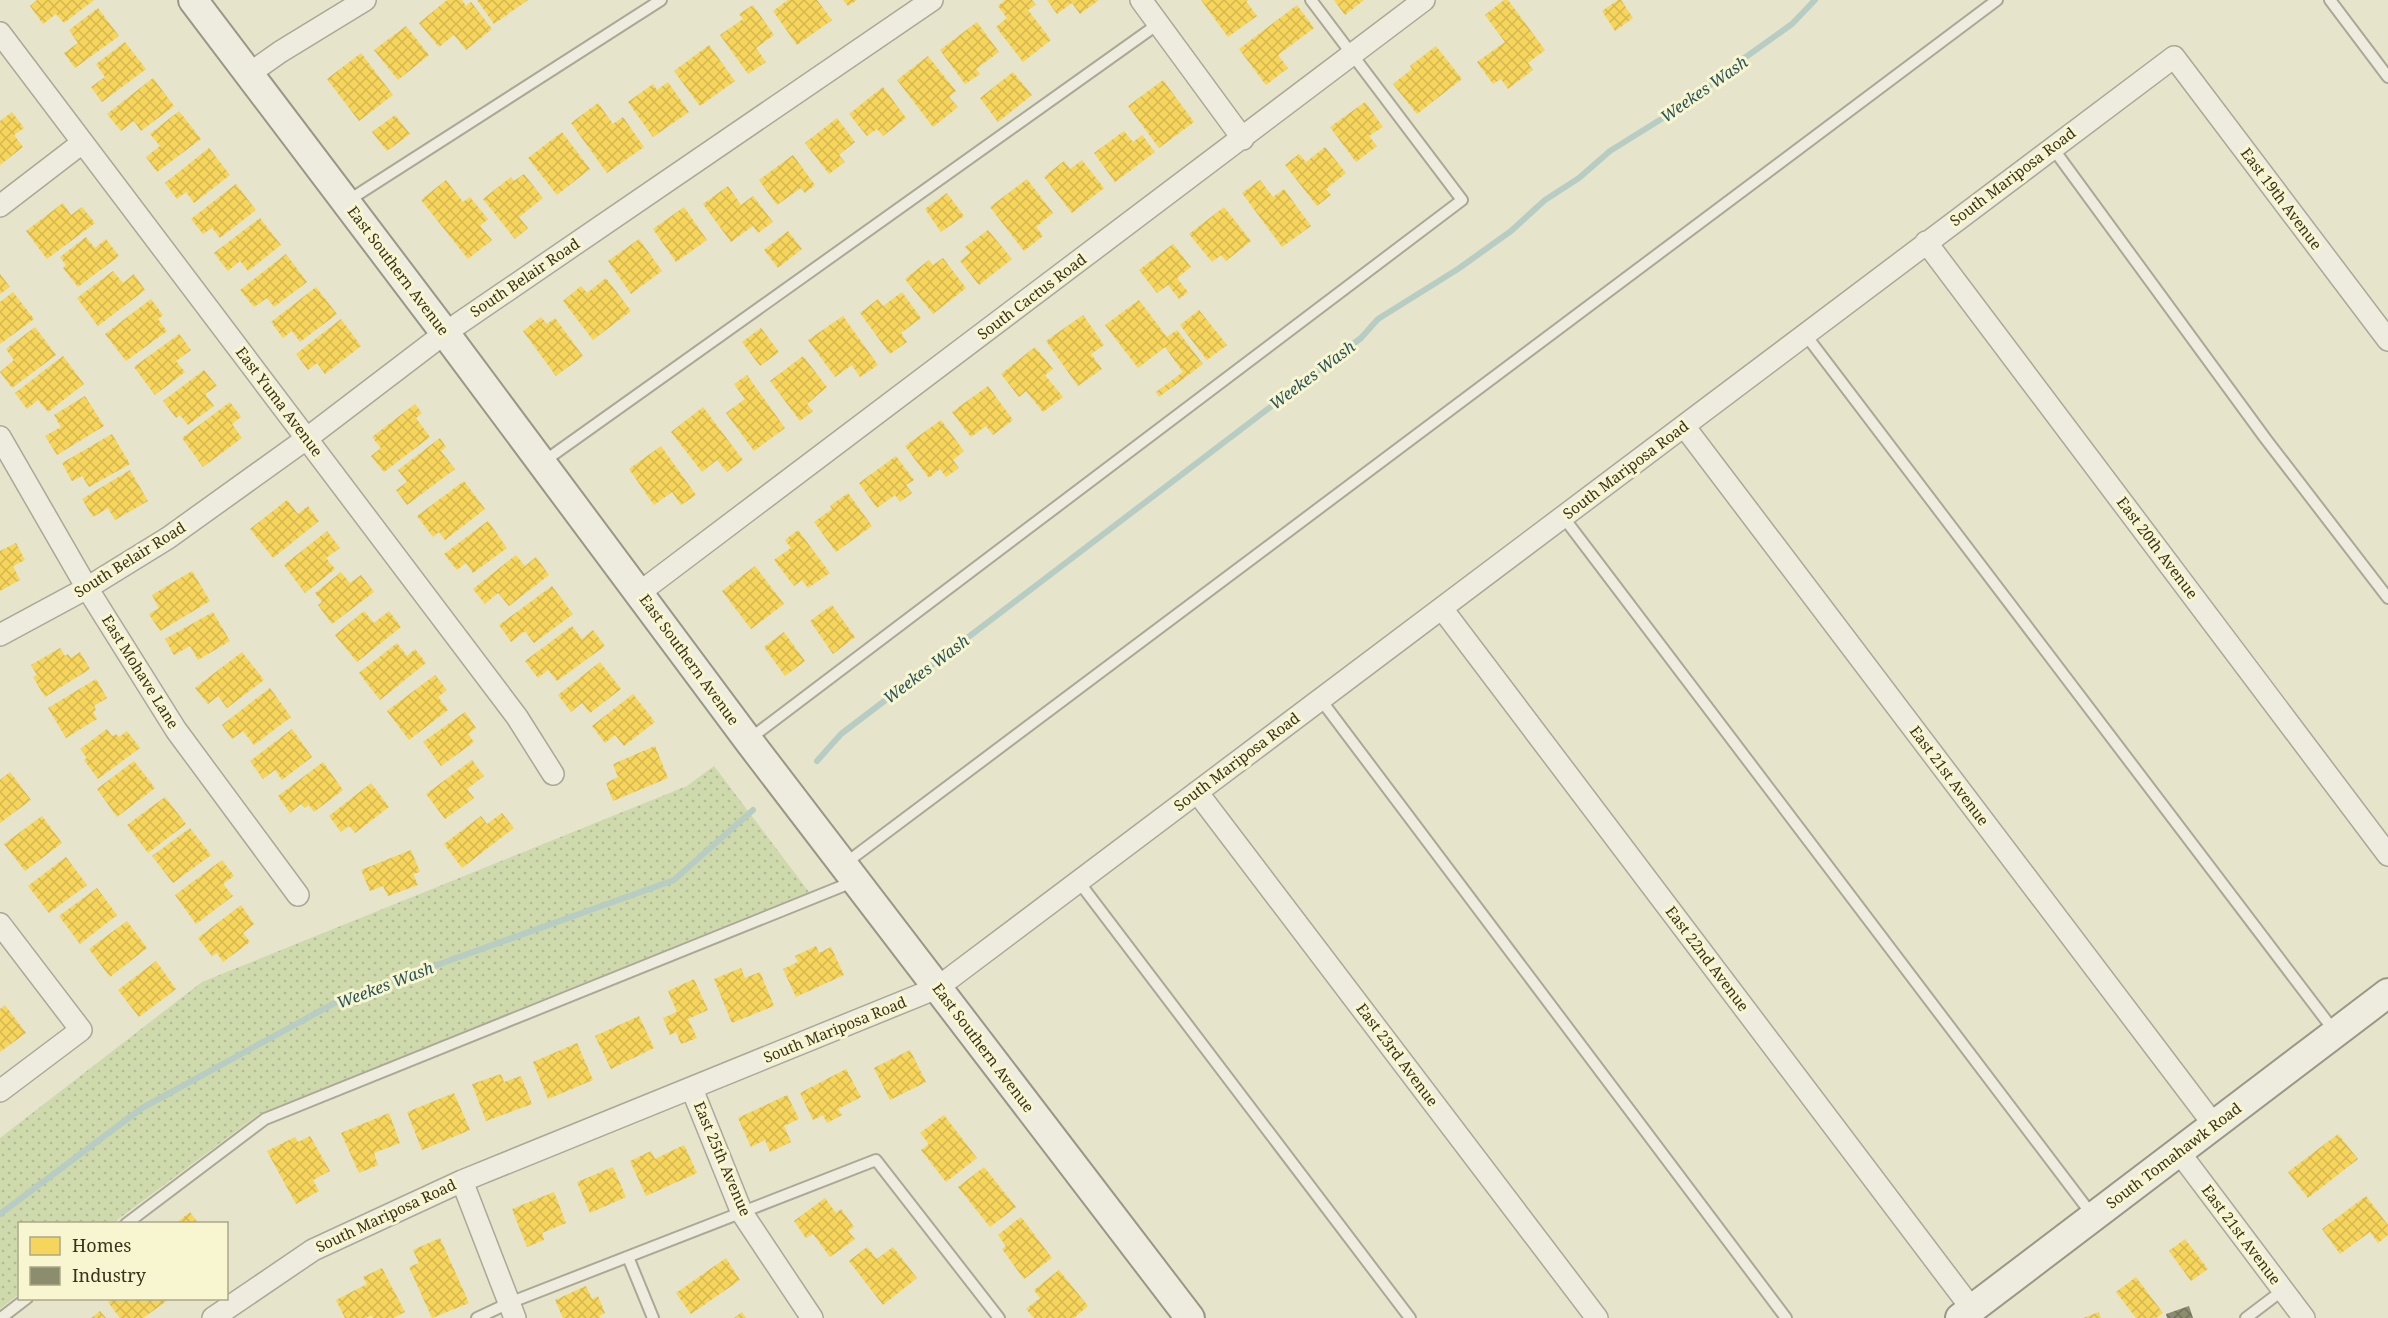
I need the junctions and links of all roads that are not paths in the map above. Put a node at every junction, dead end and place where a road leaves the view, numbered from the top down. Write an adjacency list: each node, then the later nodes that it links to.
1 (193, 0): 14 (main road, East Southern Avenue)
2 (365, 0): 14 (street)
3 (661, 0): 19 (lane)
4 (932, 0): 22 (street, South Belair Road)
5 (1141, 0): 10 (street)
6 (1311, 0): 12 (lane)
7 (1424, 0): 12 (street, South Cactus Road)
8 (1997, 0): 40 (lane)
9 (2330, 0): 15 (lane)
10 (1158, 24): 16 (street); 28 (lane)
11 (0, 33): 17 (street, East Yuma Avenue)
12 (1353, 55): 16 (street, South Cactus Road); 36 (lane)
13 (2174, 57): 18 (street, South Mariposa Road); 24 (street, East 19th Avenue)
14 (249, 74): 19 (main road, East Southern Avenue)
15 (2388, 77)
16 (1243, 139): 31 (street, South Cactus Road)
17 (82, 143): 20 (street); 27 (street, East Yuma Avenue)
18 (2052, 147): 21 (street, South Mariposa Road); 32 (lane)
19 (346, 202): 22 (main road, East Southern Avenue)
20 (0, 207)
21 (1926, 242): 23 (street, South Mariposa Road); 39 (street, East 20th Avenue)
22 (445, 333): 27 (street, South Belair Road); 28 (main road, East Southern Avenue)
23 (1804, 334): 25 (street, South Mariposa Road); 46 (lane)
24 (2388, 340)
25 (1684, 426): 29 (street, South Mariposa Road); 49 (street, East 21st Avenue)
26 (0, 437): 30 (street, East Mohave Lane)
27 (306, 439): 30 (street, South Belair Road); 37 (street, East Yuma Avenue)
28 (542, 463): 31 (main road, East Southern Avenue)
29 (1564, 518): 33 (street, South Mariposa Road); 53 (lane)
30 (87, 588): 34 (street, South Belair Road); 42 (street, East Mohave Lane)
31 (639, 593): 36 (main road, East Southern Avenue)
32 (2388, 598)
33 (1443, 609): 35 (street, South Mariposa Road); 59 (street, East 22nd Avenue)
34 (0, 635)
35 (1321, 700): 38 (street, South Mariposa Road); 69 (lane)
36 (748, 740): 40 (main road, East Southern Avenue)
37 (554, 774)
38 (1197, 792): 41 (street, South Mariposa Road); 68 (street, East 23rd Avenue)
39 (2388, 855)
40 (849, 873): 44 (main road, East Southern Avenue); 54 (lane)
41 (1079, 882): 44 (street, South Mariposa Road); 67 (lane)
42 (298, 896)
43 (0, 924): 48 (street)
44 (938, 988): 47 (street, South Mariposa Road); 66 (main road, East Southern Avenue)
45 (2388, 993): 46 (main road, South Tomahawk Road)
46 (2335, 1033): 49 (main road, South Tomahawk Road)
47 (692, 1089): 51 (street, South Mariposa Road); 52 (street, East 25th Avenue)
48 (0, 1091)
49 (2214, 1125): 50 (main road, South Tomahawk Road)
50 (2178, 1152): 53 (main road, South Tomahawk Road); 56 (street, East 21st Avenue)
51 (462, 1181): 58 (street); 61 (street, South Mariposa Road)
52 (742, 1213): 55 (lane); 64 (street, East 25th Avenue); 65 (lane)
53 (2094, 1217): 59 (main road, South Tomahawk Road)
54 (129, 1222)
55 (628, 1257): 58 (lane); 63 (lane)
56 (2283, 1290): 70 (lane); 71 (street, East 21st Avenue)
57 (26, 1300): 60 (lane)
58 (512, 1311): 62 (lane)
59 (1966, 1314)
60 (1, 1318)
61 (213, 1318)
62 (477, 1318)
63 (653, 1318)
64 (812, 1318)
65 (999, 1318)
66 (1190, 1318)
67 (1410, 1318)
68 (1597, 1318)
69 (1786, 1318)
70 (2246, 1318)
71 (2304, 1318)

